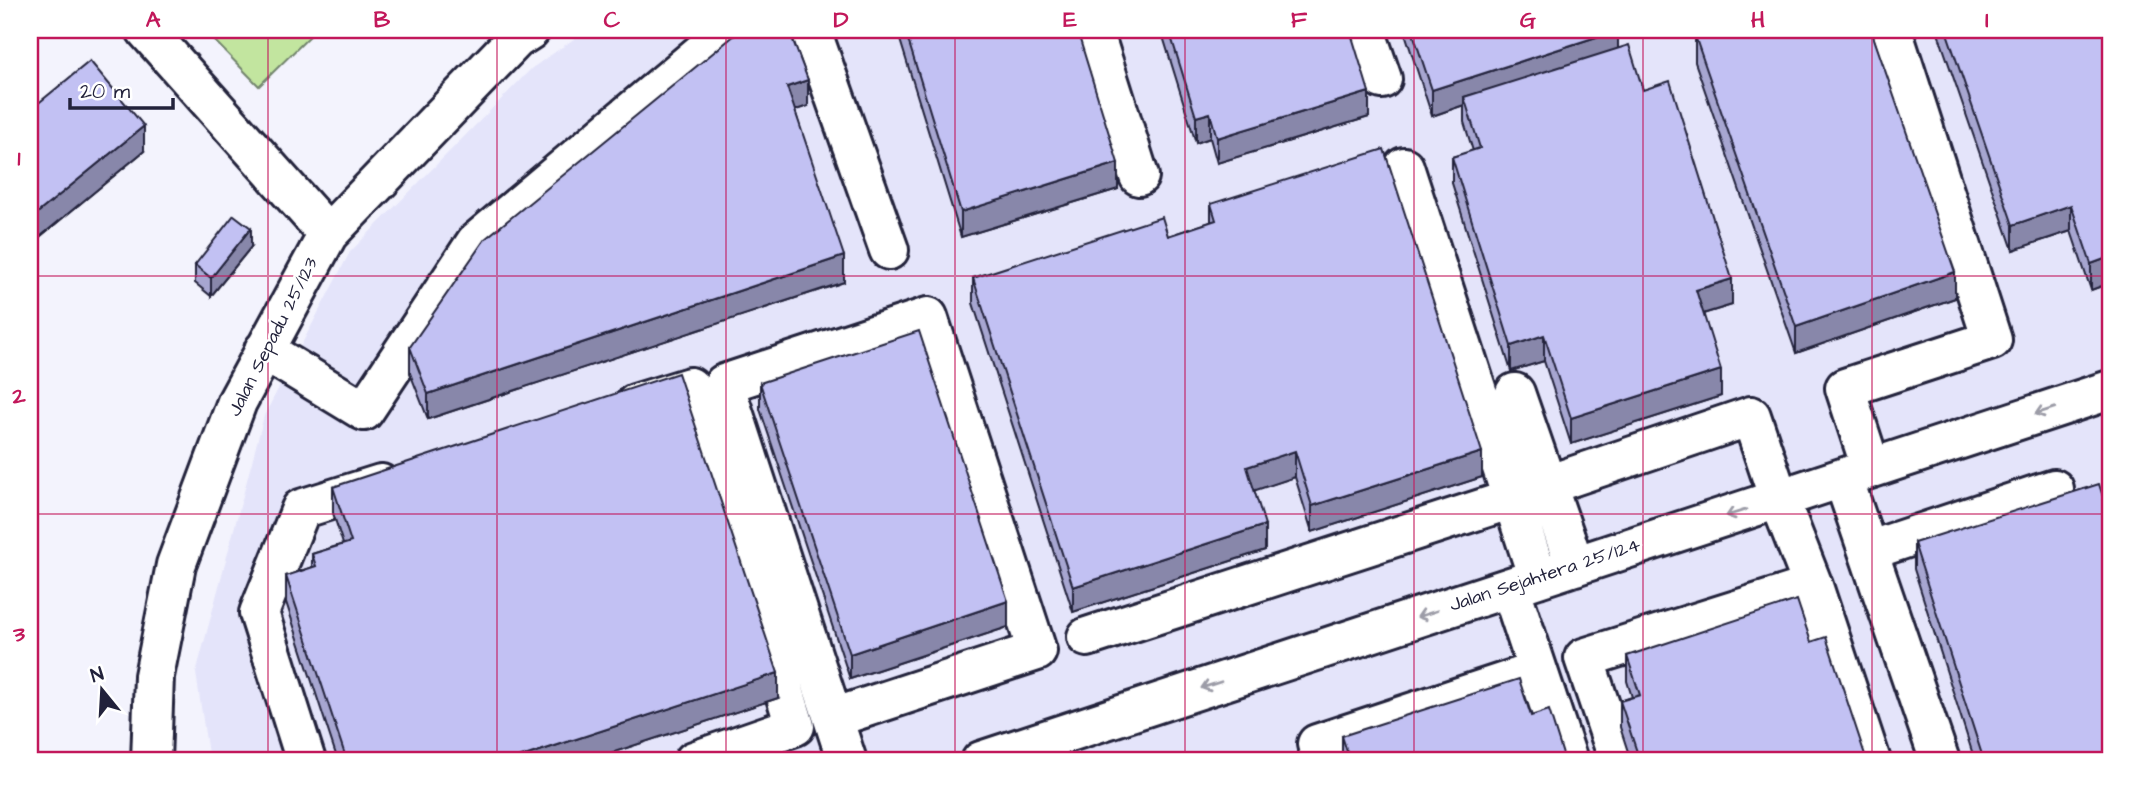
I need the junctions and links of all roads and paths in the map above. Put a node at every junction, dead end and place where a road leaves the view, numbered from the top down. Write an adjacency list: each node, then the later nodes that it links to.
1 (146, 30): 11 (street)
2 (741, 30): 13 (street)
3 (811, 30): 12 (street)
4 (1093, 30): 10 (street)
5 (1365, 30): 8 (street)
6 (1892, 30): 18 (street)
7 (518, 33): 11 (street, Jalan Sepadu 25/123)
8 (1382, 79)
9 (1404, 167): 21 (street)
10 (1139, 176)
11 (328, 234): 13 (street, Jalan Sepadu 25/123)
12 (889, 250)
13 (264, 350): 31 (street, Jalan Sepadu 25/123)
14 (2110, 390): 18 (street, Jalan Sejahtera 25/124, one-way to 18)
15 (1516, 393): 19 (street)
16 (599, 415): 33 (street)
17 (418, 472): 32 (street)
18 (1857, 473): 22 (street, Jalan Sejahtera 25/124); 23 (street)
19 (1547, 485): 22 (street); 24 (street)
20 (2054, 489): 23 (street)
21 (1512, 499): 25 (street); 27 (street)
22 (1779, 499): 24 (street, Jalan Sejahtera 25/124, one-way to 24); 26 (street)
23 (1868, 551): 39 (street)
24 (1575, 566): 25 (street, Jalan Sejahtera 25/124)
25 (1524, 582): 28 (street); 35 (street, Jalan Sejahtera 25/124, one-way to 35)
26 (1813, 586): 37 (street); 38 (street)
27 (1087, 637)
28 (1538, 671): 30 (street); 36 (street)
29 (833, 718): 29 (street); 34 (street)
30 (1317, 744)
31 (151, 761)
32 (306, 761)
33 (694, 761)
34 (847, 761)
35 (981, 761)
36 (1568, 761)
37 (1619, 761)
38 (1871, 761)
39 (1940, 761)

